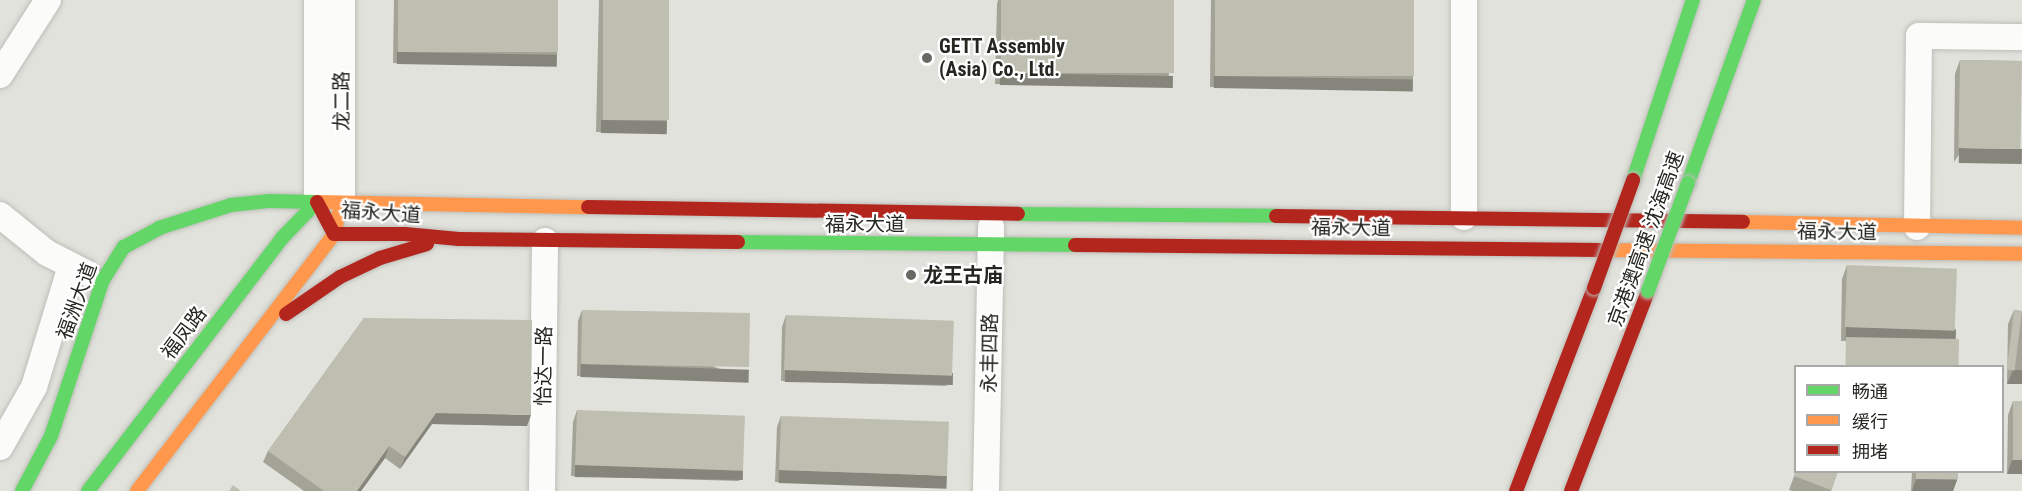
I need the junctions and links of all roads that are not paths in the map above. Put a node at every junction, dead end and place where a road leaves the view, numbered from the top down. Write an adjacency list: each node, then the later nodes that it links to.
1 (48, 0): 8 (street)
2 (317, 0): 9 (street, 龙二路)
3 (342, 0): 10 (street, 龙二路)
4 (1464, 0): 13 (street)
5 (1693, 0): 30 (main road, 京港澳高速 沈海高速, bridge)
6 (1754, 0): 31 (main road, 京港澳高速 沈海高速, bridge)
7 (2022, 37): 14 (street)
8 (0, 75)
9 (316, 202): 10 (main road, 福永大道); 16 (main road, 福永大道); 22 (main road, 福洲大道); 26 (main road, 福凤路)
10 (342, 202): 11 (main road, 福永大道); 16 (main road)
11 (992, 214): 13 (main road, 福永大道); 19 (street, 永丰四路)
12 (0, 215): 21 (street)
13 (1464, 217): 14 (main road, 福永大道)
14 (1917, 227): 15 (main road, 福永大道)
15 (2022, 228)
16 (334, 234): 17 (main road, 福永大道); 23 (main road)
17 (459, 239): 18 (main road, 福永大道); 23 (main road)
18 (545, 241): 19 (main road, 福永大道); 28 (street, 怡达一路)
19 (991, 244): 20 (main road, 福永大道); 29 (street, 永丰四路)
20 (2022, 254)
21 (71, 266): 22 (street); 24 (street)
22 (103, 280): 25 (main road, 福洲大道)
23 (254, 339): 27 (main road)
24 (0, 447)
25 (22, 491)
26 (88, 491)
27 (137, 491)
28 (542, 491)
29 (986, 491)
30 (1516, 491)
31 (1571, 491)

